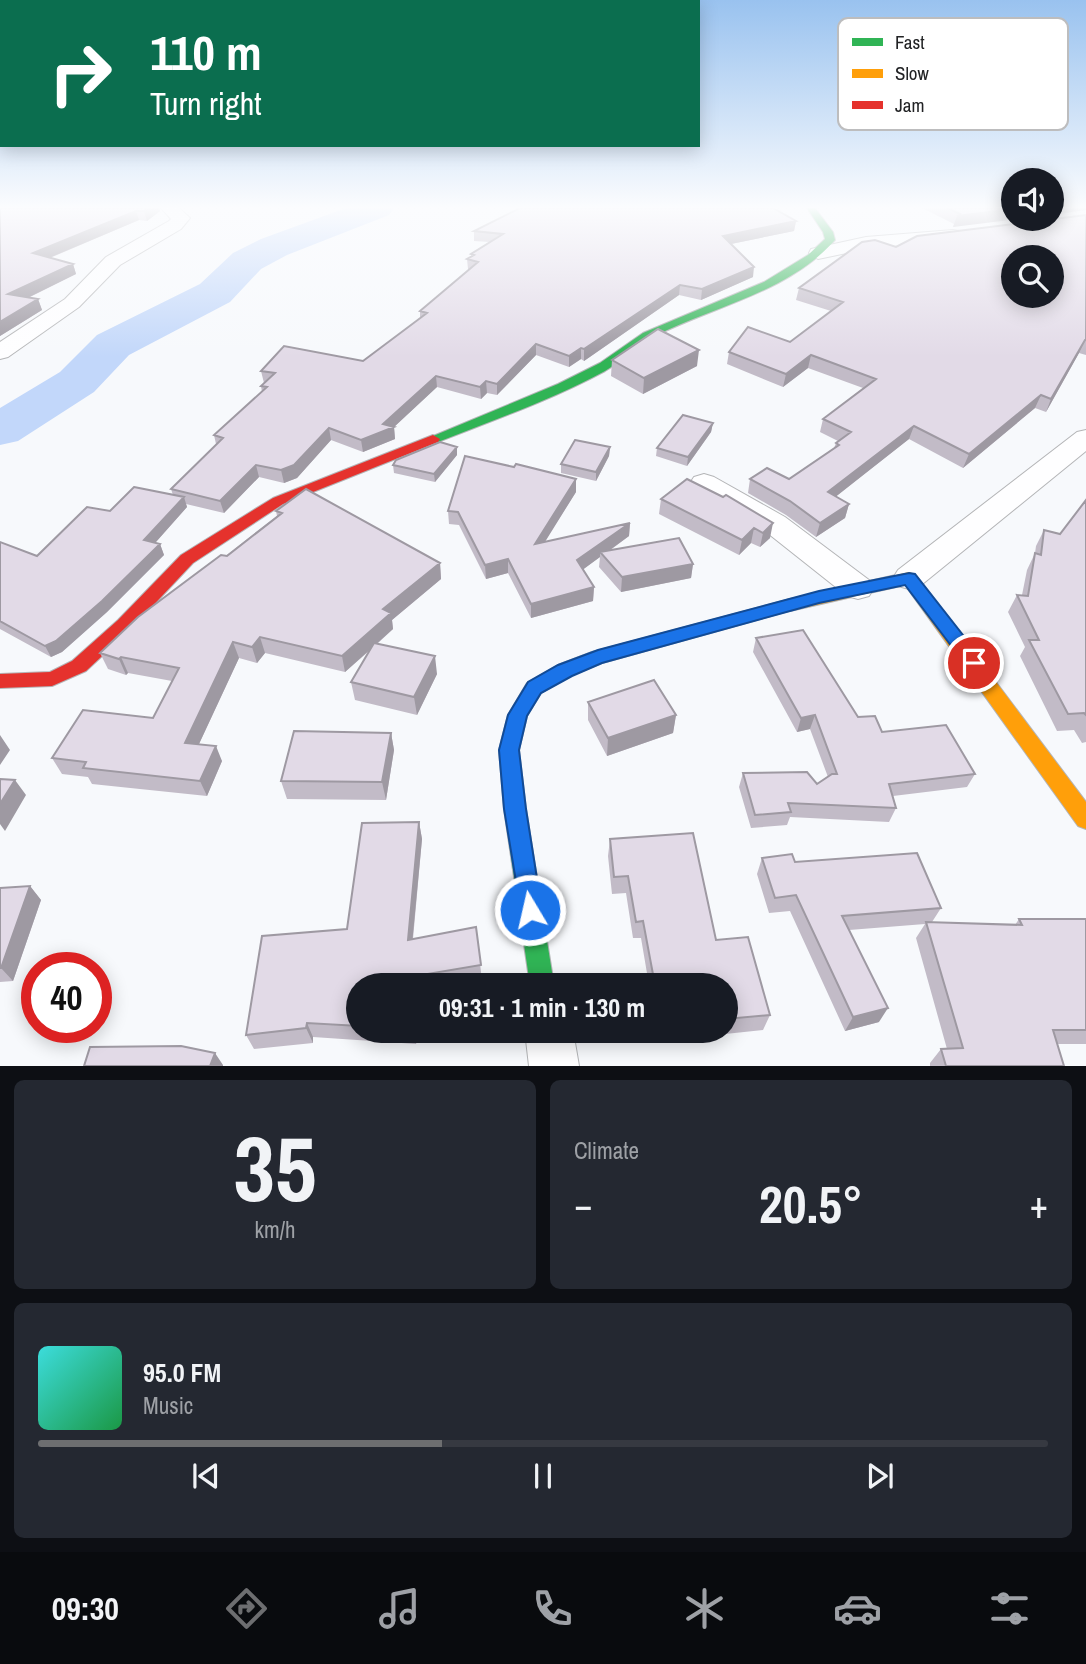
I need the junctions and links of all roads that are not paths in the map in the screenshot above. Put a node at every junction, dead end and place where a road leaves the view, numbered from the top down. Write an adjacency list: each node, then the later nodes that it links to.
1 (118, 258): 3 (street)
2 (810, 258): 8 (street)
3 (0, 352)
4 (1086, 438): 6 (street)
5 (704, 483): 7 (street)
6 (909, 579): 7 (street); 9 (street)
7 (859, 588): 10 (street)
8 (0, 681)
9 (1086, 819)
10 (540, 973)
11 (551, 1043): 12 (street)
12 (554, 1066)

